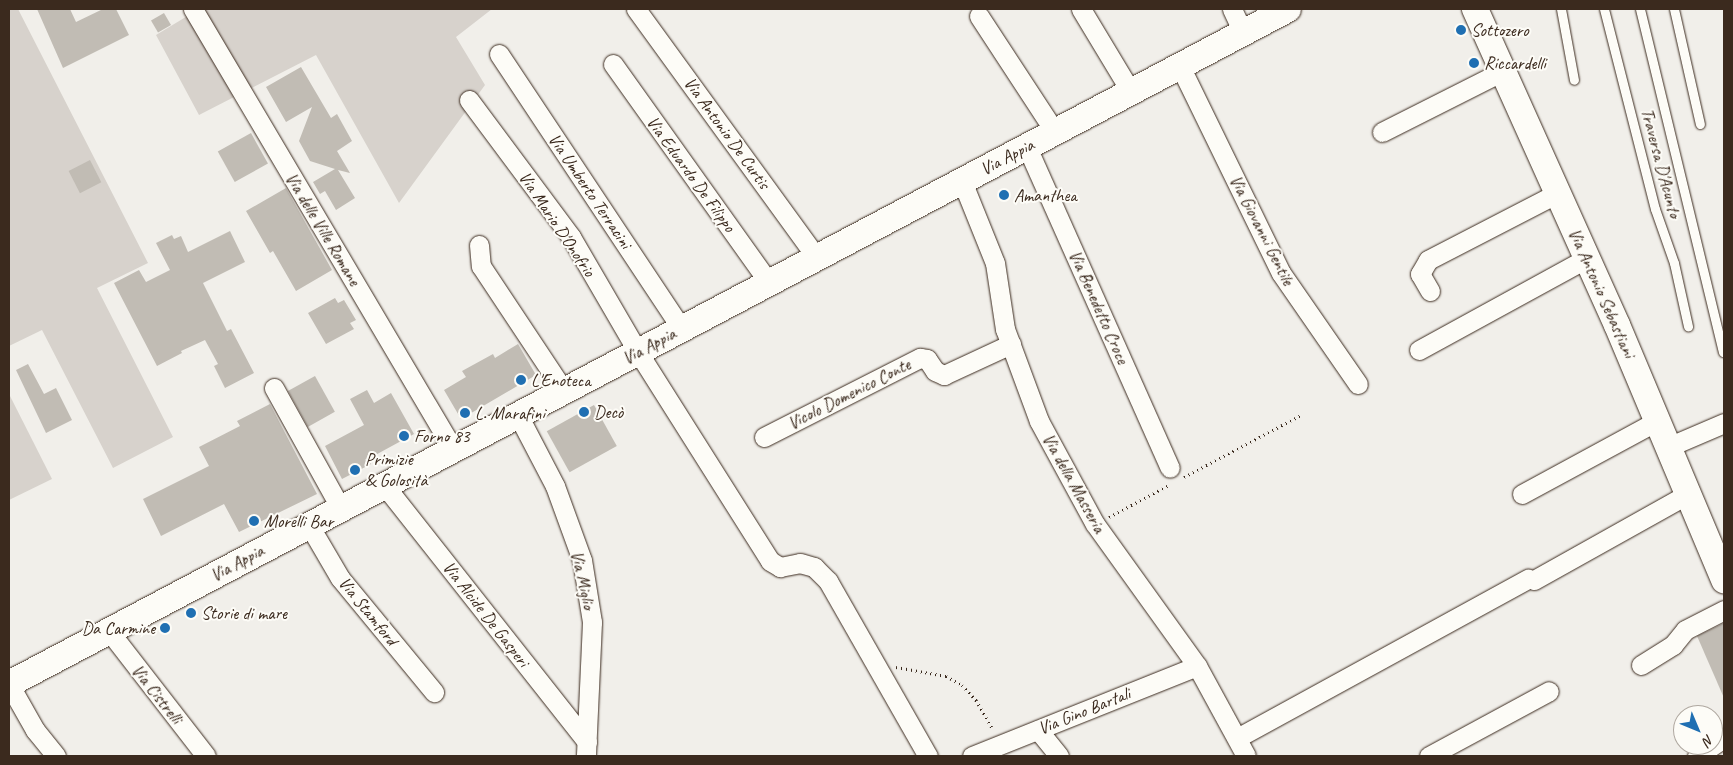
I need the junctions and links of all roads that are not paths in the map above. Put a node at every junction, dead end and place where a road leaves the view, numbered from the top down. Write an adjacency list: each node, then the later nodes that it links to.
1 (193, 9): 45 (street, Via delle Ville Romane)
2 (636, 9): 27 (street, Via Antonio De Curtis)
3 (1081, 9): 18 (street)
4 (1232, 9): 12 (street)
5 (1288, 9): 12 (main road, Via Appia)
6 (1475, 9): 16 (main road, Via Antonio Sebastiani)
7 (1560, 9): 17 (lane)
8 (1604, 9): 31 (lane, Traversa D'Acunto)
9 (1640, 9): 36 (lane)
10 (1674, 9): 20 (lane)
11 (978, 16): 21 (street)
12 (1243, 33): 15 (main road, Via Appia)
13 (499, 54): 32 (street, Via Umberto Terracini)
14 (613, 64): 29 (street, Via Eduardo De Filippo)
15 (1180, 66): 18 (main road, Via Appia); 37 (street, Via Giovanni Gentile)
16 (1503, 70): 22 (street); 25 (main road, Via Antonio Sebastiani)
17 (1574, 80)
18 (1131, 92): 21 (main road, Via Appia)
19 (469, 100): 35 (street, Via Mario D'Onofrio)
20 (1700, 124)
21 (1055, 132): 23 (main road, Via Appia)
22 (1382, 132)
23 (1027, 147): 24 (main road, Via Appia); 46 (street, Via Benedetto Croce)
24 (962, 181): 27 (main road, Via Appia); 33 (street, Via della Masseria)
25 (1558, 193): 28 (main road, Via Antonio Sebastiani); 30 (street)
26 (479, 245): 39 (street)
27 (817, 258): 29 (main road, Via Appia)
28 (1587, 258): 34 (street); 41 (main road, Via Antonio Sebastiani)
29 (769, 283): 32 (main road, Via Appia)
30 (1430, 291)
31 (1688, 326)
32 (682, 329): 35 (main road, Via Appia)
33 (1011, 344): 43 (street, Vicolo Domenico Conte); 56 (street, Via della Masseria)
34 (1419, 350)
35 (638, 352): 39 (main road, Via Appia); 66 (street, Via Mario D'Onofrio)
36 (1723, 352)
37 (1358, 384)
38 (274, 388): 50 (street)
39 (564, 391): 40 (main road, Via Appia)
40 (518, 415): 45 (main road, Via Appia); 63 (street, Via Miglio)
41 (1657, 421): 44 (main road, Via Antonio Sebastiani); 48 (street)
42 (1724, 423): 44 (street)
43 (764, 437)
44 (1668, 447): 49 (main road, Via Antonio Sebastiani)
45 (453, 449): 47 (main road, Via Appia)
46 (1174, 476)
47 (385, 486): 50 (main road, Via Appia); 63 (street, Via Alcide De Gasperi)
48 (1522, 494)
49 (1688, 494): 52 (main road, Via Antonio Sebastiani); 61 (street)
50 (341, 509): 51 (main road, Via Appia)
51 (309, 526): 54 (main road, Via Appia); 59 (street, Via Stamford)
52 (1724, 580)
53 (1724, 610): 55 (street)
54 (109, 631): 57 (main road, Via Appia); 65 (street, Via Cistrelli)
55 (1641, 665)
56 (1197, 666): 60 (street, Via Gino Bartali); 61 (street, Via della Masseria)
57 (10, 680): 64 (street)
58 (1549, 691): 70 (street)
59 (434, 692)
60 (1038, 730): 67 (street, Via Gino Bartali); 68 (street)
61 (1237, 738): 69 (street, Via della Masseria)
62 (1724, 738): 71 (street)
63 (586, 749)
64 (56, 756)
65 (206, 756)
66 (928, 756)
67 (972, 756)
68 (1059, 756)
69 (1246, 756)
70 (1429, 756)
71 (1697, 756)

